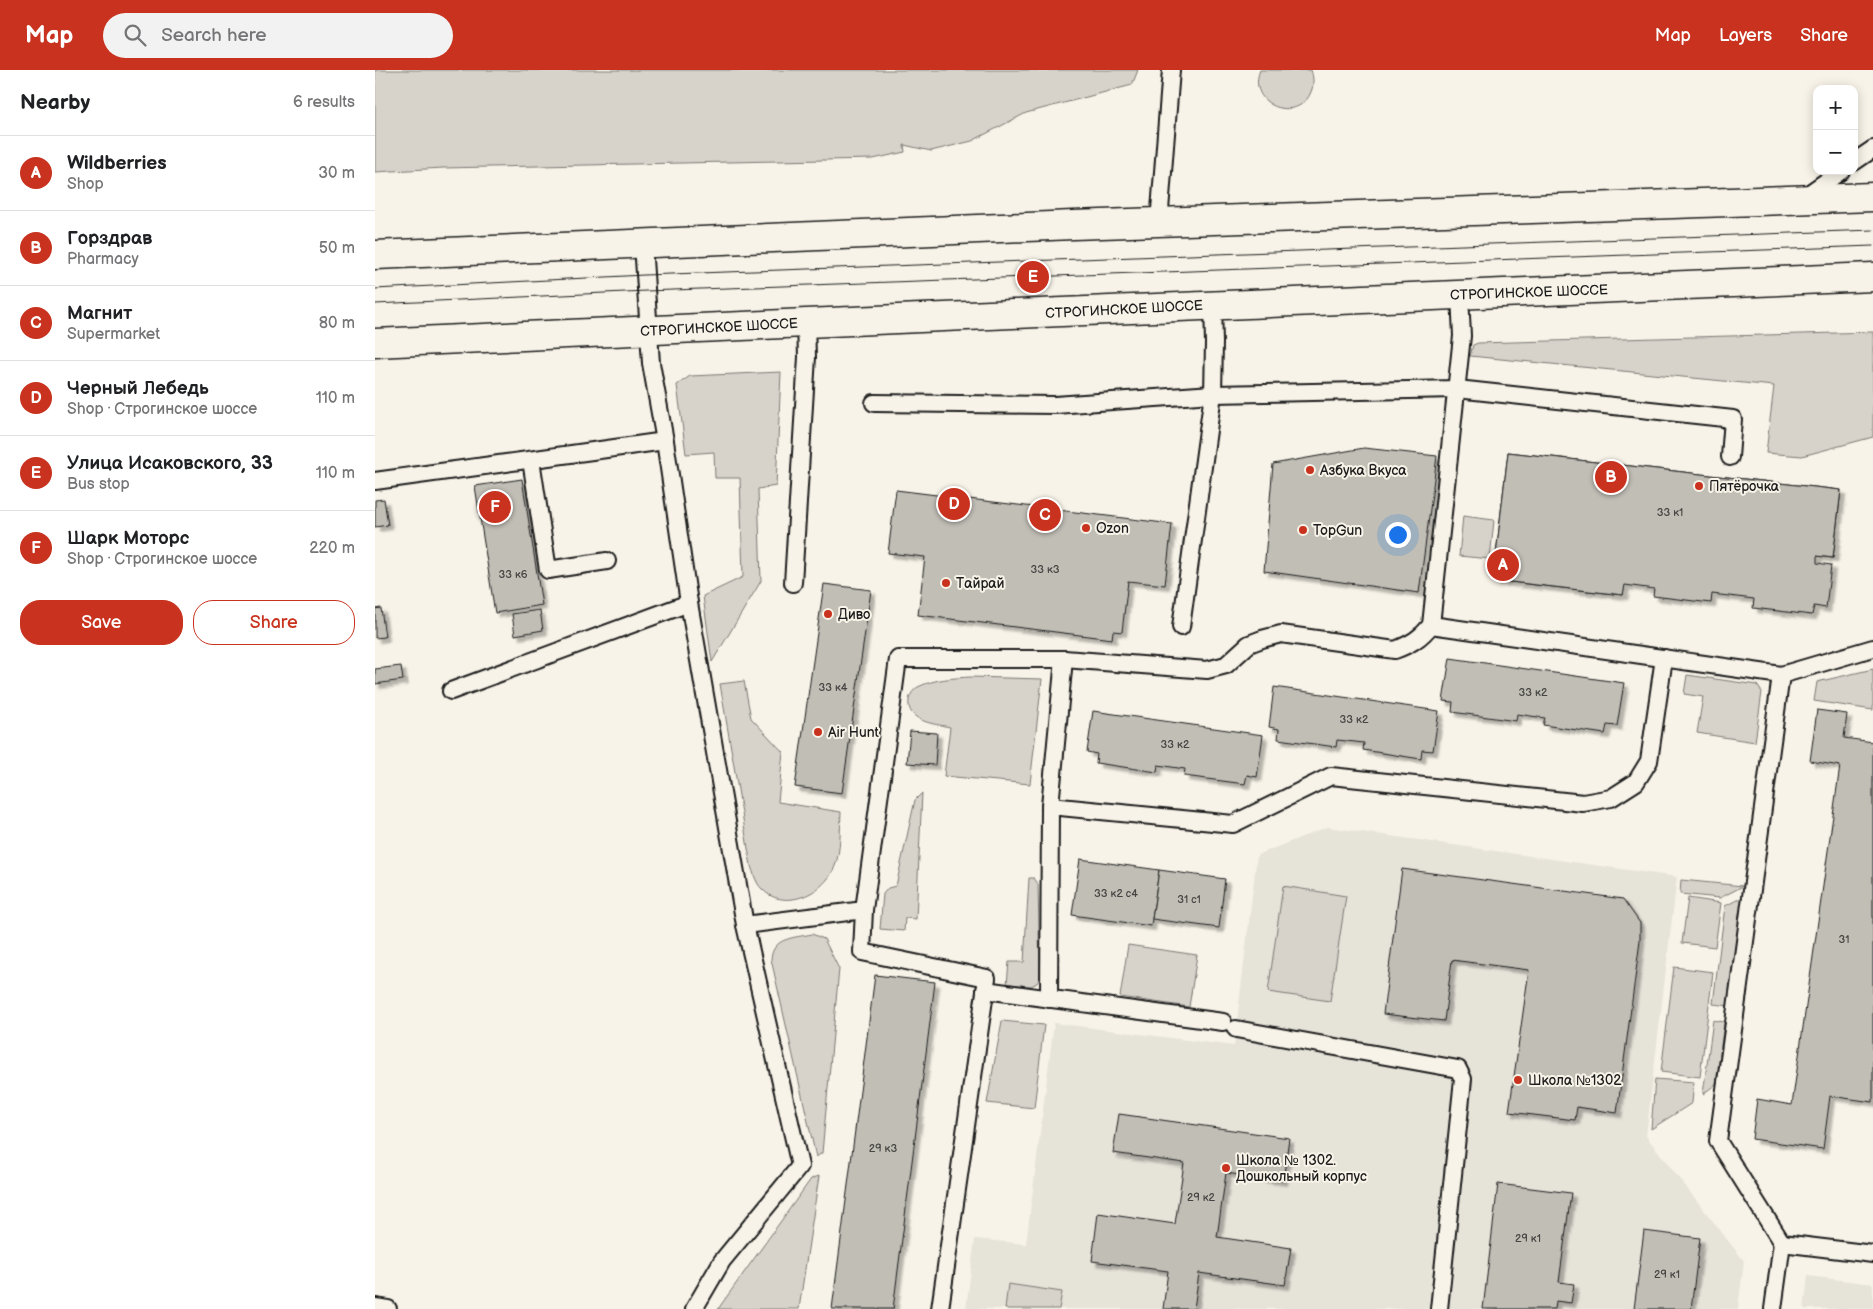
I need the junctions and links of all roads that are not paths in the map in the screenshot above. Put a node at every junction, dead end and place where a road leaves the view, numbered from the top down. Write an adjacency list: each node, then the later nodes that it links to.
1 (1171, 70): 7 (lane)
2 (1873, 149): 3 (lane)
3 (1858, 159)
4 (1835, 175): 6 (lane)
5 (1873, 197): 6 (main road)
6 (1802, 198): 7 (main road)
7 (1159, 223): 8 (main road)
8 (643, 244): 9 (main road); 14 (lane)
9 (375, 255)
10 (1873, 277): 11 (main road, СТРОГИНСКОЕ ШОССЕ)
11 (1460, 295): 12 (main road, СТРОГИНСКОЕ ШОССЕ); 16 (lane)
12 (1213, 305): 13 (main road, СТРОГИНСКОЕ ШОССЕ); 17 (lane)
13 (806, 323): 14 (main road, СТРОГИНСКОЕ ШОССЕ); 24 (lane)
14 (648, 330): 15 (main road, СТРОГИНСКОЕ ШОССЕ); 19 (lane)
15 (375, 343)
16 (1457, 389): 17 (lane); 20 (lane); 26 (lane)
17 (1213, 394): 18 (lane); 27 (lane)
18 (874, 403)
19 (665, 441): 21 (lane); 25 (lane)
20 (1730, 457)
21 (531, 460): 22 (lane); 23 (lane)
22 (375, 481)
23 (607, 561)
24 (793, 583)
25 (689, 603): 32 (lane); 35 (lane)
26 (1431, 625): 29 (lane); 30 (lane)
27 (1181, 627)
28 (1873, 648): 31 (lane)
29 (1664, 658): 31 (lane); 33 (lane)
30 (1064, 659): 33 (lane); 34 (lane)
31 (1781, 675): 38 (lane)
32 (451, 691)
33 (1050, 806): 37 (lane)
34 (864, 910): 35 (lane); 36 (lane)
35 (745, 925): 42 (lane)
36 (985, 990): 37 (lane); 43 (lane)
37 (1049, 999): 44 (lane)
38 (1783, 1243): 39 (lane); 45 (lane)
39 (1873, 1254)
40 (375, 1307): 41 (lane)
41 (388, 1309)
42 (694, 1309)
43 (940, 1309)
44 (1439, 1309)
45 (1773, 1309)

